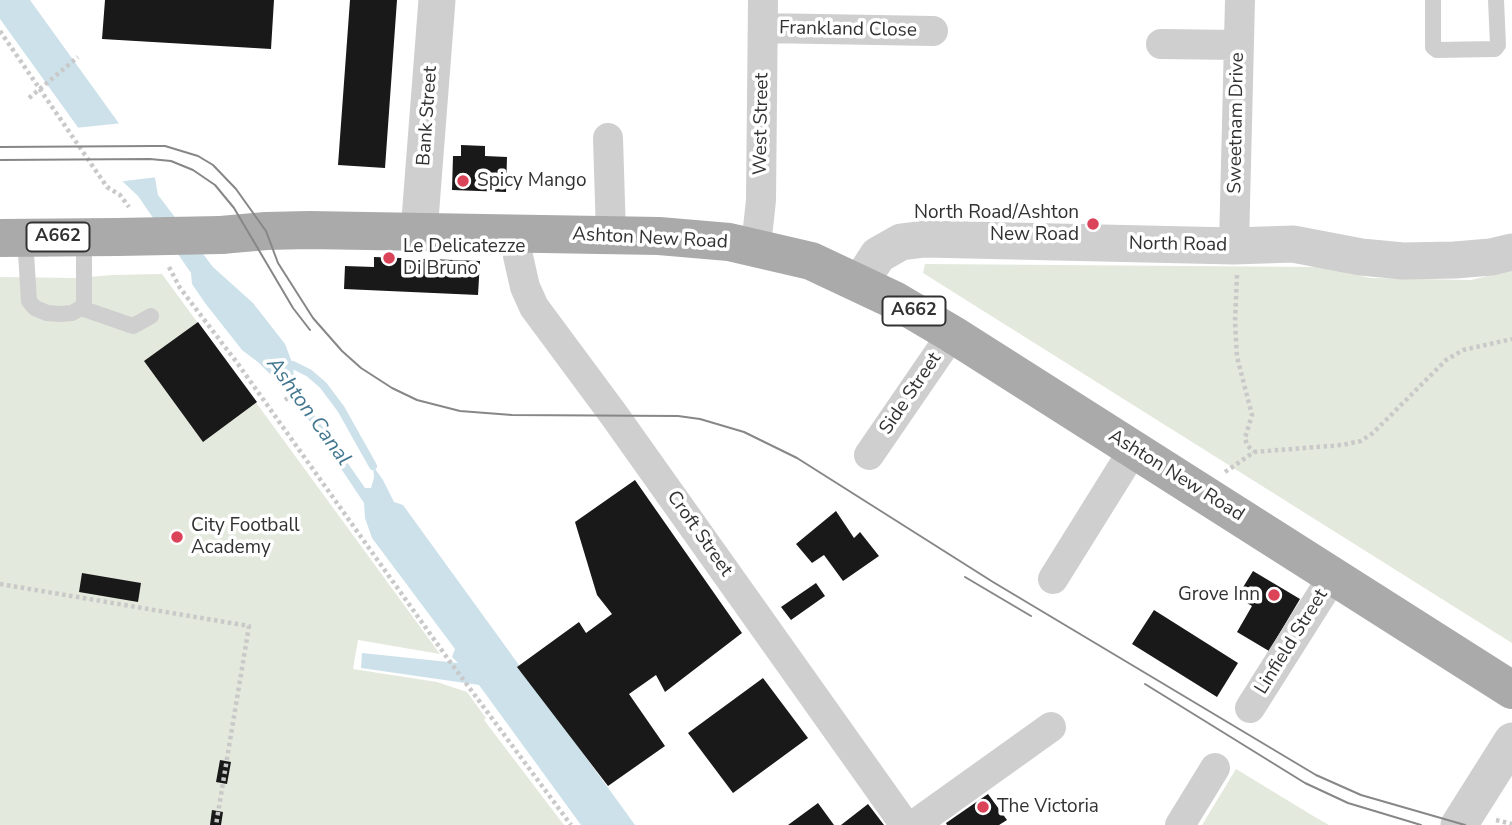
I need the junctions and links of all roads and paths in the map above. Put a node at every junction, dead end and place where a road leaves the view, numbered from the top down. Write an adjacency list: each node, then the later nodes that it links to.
1 (437, 0): 14 (street, Bank Street)
2 (1240, 0): 9 (street, Sweetnam Drive)
3 (1433, 0): 4 (lane)
4 (1496, 0)
5 (763, 14): 7 (street, Frankland Close); 19 (street, West Street)
6 (0, 31): 13 (path)
7 (933, 31)
8 (1161, 44): 9 (street)
9 (1238, 45): 18 (street, Sweetnam Drive)
10 (78, 57): 11 (path, bridge)
11 (29, 98)
12 (608, 138): 16 (street)
13 (112, 230): 14 (main road, Ashton New Road / A662, bridge); 17 (main road, Ashton New Road / A662); 23 (lane)
14 (419, 232): 15 (main road, Ashton New Road / A662)
15 (517, 234): 16 (main road, Ashton New Road / A662); 43 (street, Croft Street)
16 (611, 235): 19 (main road, Ashton New Road / A662)
17 (12, 238): 23 (lane)
18 (1234, 246): 20 (street, North Road); 22 (street, North Road); 30 (path)
19 (753, 247): 22 (main road, Ashton New Road / A662)
20 (1512, 252)
21 (165, 261): 42 (path)
22 (860, 283): 25 (main road, Ashton New Road / A662)
23 (81, 308): 24 (lane)
24 (151, 316)
25 (952, 334): 29 (main road, Ashton New Road / A662); 31 (street, Side Street)
26 (1512, 339): 30 (path)
27 (303, 387): 28 (path)
28 (285, 400)
29 (1134, 449): 32 (main road, Ashton New Road / A662); 34 (street)
30 (1254, 452): 32 (path)
31 (869, 455)
32 (1198, 490): 33 (main road, Ashton New Road / A662)
33 (1334, 575): 36 (main road, Ashton New Road / A662); 37 (street, Linfield Street)
34 (1053, 579)
35 (0, 584): 41 (path)
36 (1512, 690)
37 (1250, 708)
38 (1051, 727): 44 (street)
39 (1512, 741): 46 (street)
40 (1215, 768): 45 (street)
41 (216, 825)
42 (570, 825)
43 (905, 825)
44 (914, 825)
45 (1180, 825)
46 (1459, 825)

